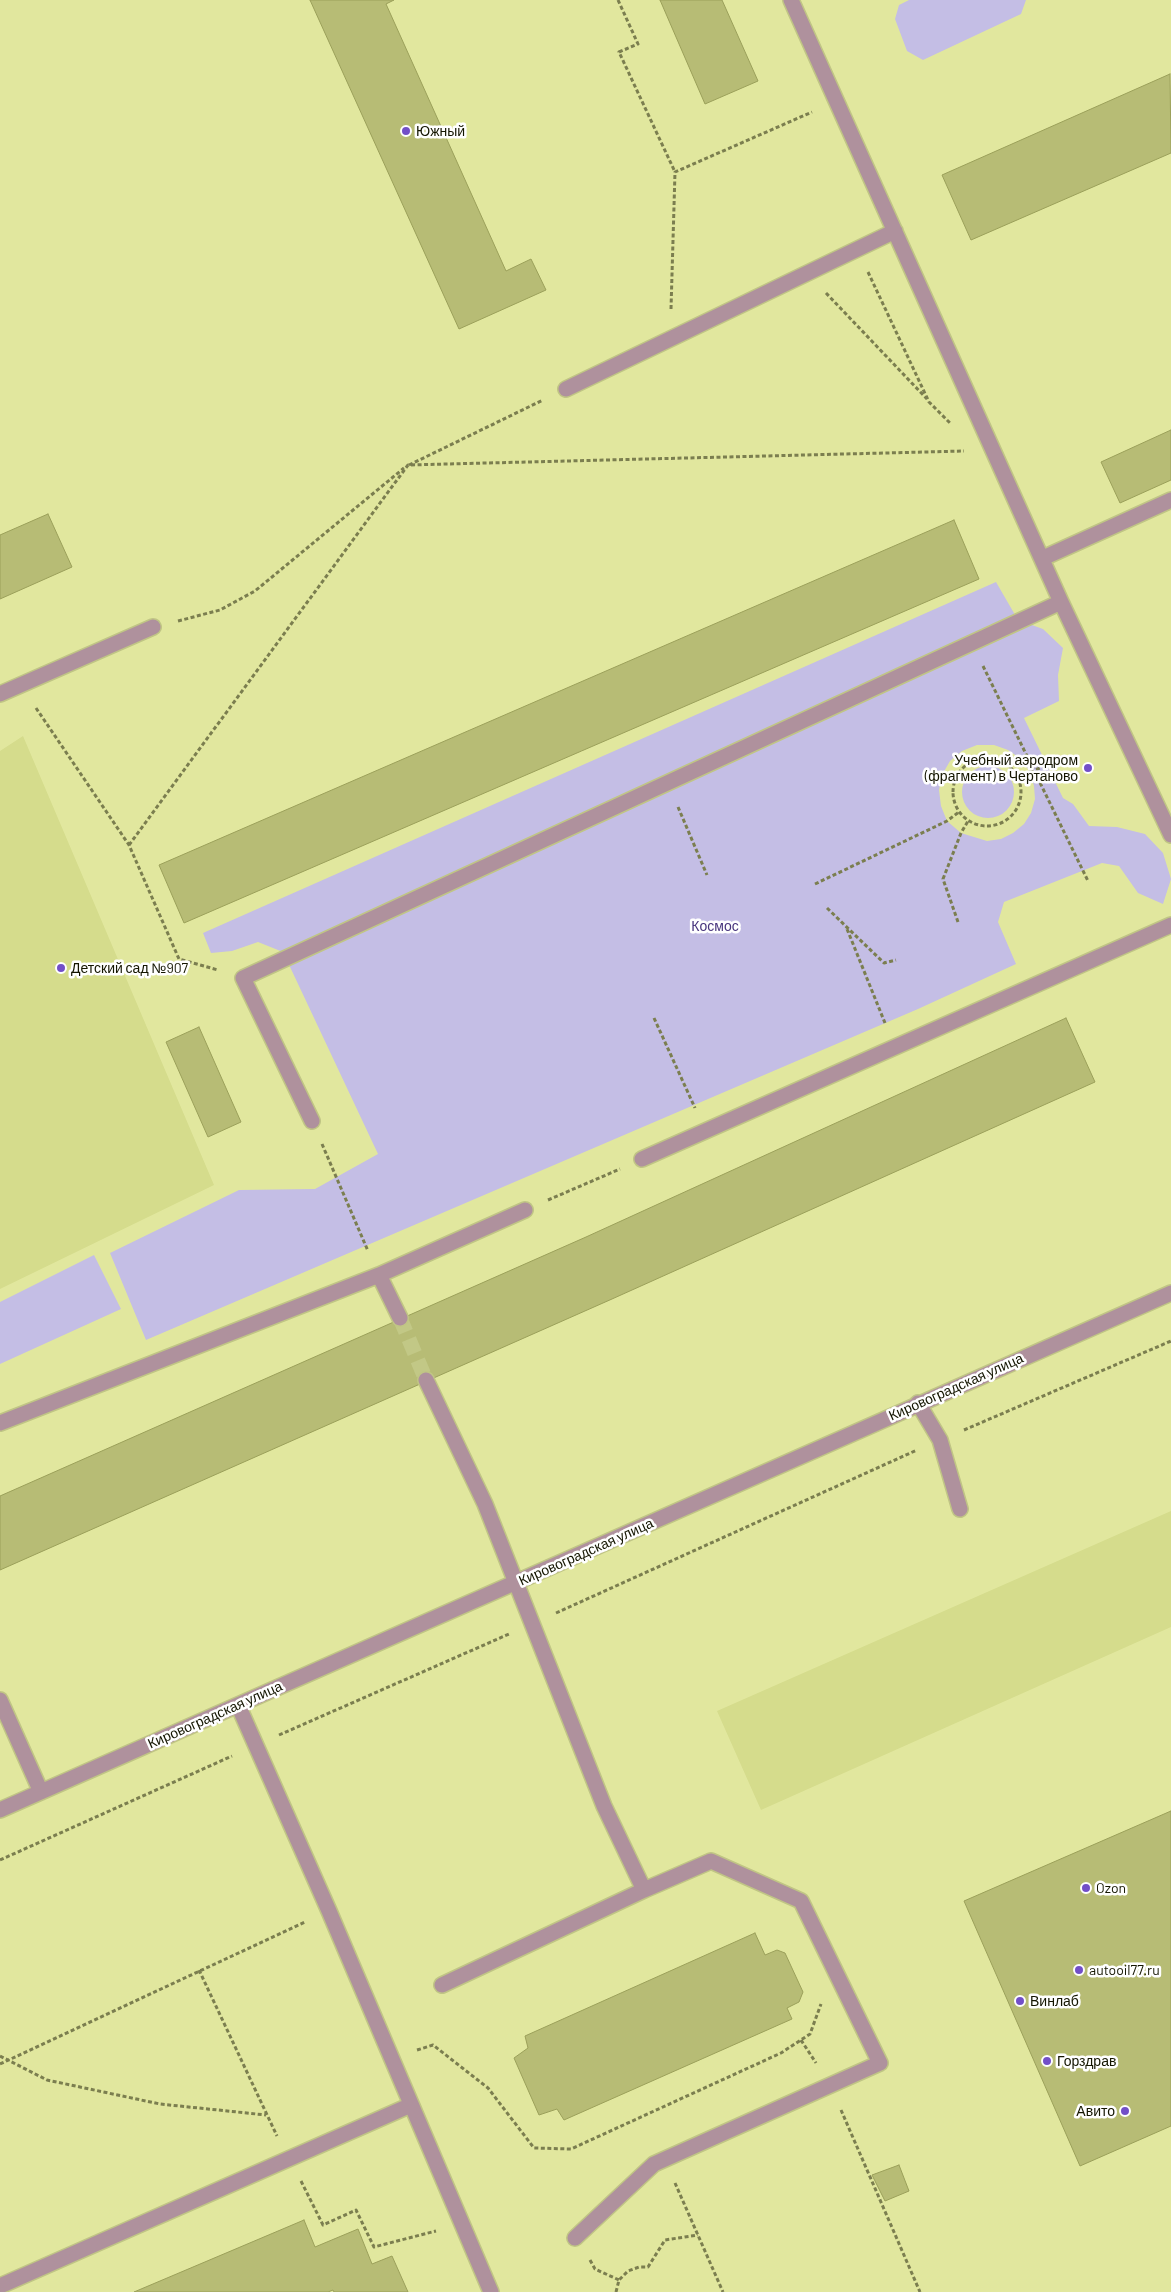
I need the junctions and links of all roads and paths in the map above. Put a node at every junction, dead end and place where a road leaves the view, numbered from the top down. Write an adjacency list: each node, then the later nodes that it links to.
1 (618, 0): 4 (path)
2 (791, 0): 3 (street)
3 (837, 101): 4 (path); 5 (street)
4 (675, 172): 7 (path)
5 (895, 232): 6 (street); 10 (street)
6 (808, 273): 7 (street); 9 (path)
7 (671, 340): 8 (street)
8 (566, 389): 11 (path)
9 (929, 402)
10 (994, 451): 11 (path); 13 (street)
11 (408, 465): 15 (path); 26 (path)
12 (1171, 500): 13 (street)
13 (1043, 558): 14 (street)
14 (1061, 602): 16 (street); 25 (street)
15 (153, 627): 17 (street)
16 (971, 643): 20 (path); 22 (street)
17 (20, 685): 18 (street); 26 (path)
18 (0, 694)
19 (1047, 765): 20 (path)
20 (1032, 772): 21 (path); 28 (path)
21 (1017, 775): 23 (path); 24 (path)
22 (667, 783): 27 (path); 35 (street)
23 (959, 812): 24 (path); 29 (path)
24 (968, 821): 31 (path)
25 (1171, 835)
26 (129, 845): 35 (path)
27 (707, 875)
28 (1088, 881)
29 (815, 884)
30 (827, 908): 33 (path)
31 (958, 922)
32 (1171, 926): 37 (street)
33 (847, 929): 34 (path); 37 (path)
34 (896, 960)
35 (243, 978): 38 (street)
36 (654, 1018): 39 (path)
37 (895, 1047): 39 (street)
38 (312, 1121): 42 (path)
39 (706, 1131): 40 (street)
40 (642, 1159): 41 (path)
41 (525, 1210): 42 (street)
42 (379, 1275): 44 (street); 48 (street)
43 (1171, 1293): 47 (street, Кировоградская улица)
44 (400, 1318)
45 (1171, 1341): 49 (path)
46 (426, 1380): 51 (street)
47 (918, 1403): 49 (street); 51 (street, Кировоградская улица)
48 (0, 1423)
49 (940, 1440): 50 (street); 52 (path)
50 (960, 1509)
51 (517, 1584): 52 (street); 54 (street, Кировоградская улица)
52 (532, 1624): 55 (path); 59 (street)
53 (0, 1700): 56 (street)
54 (238, 1705): 55 (street); 56 (street, Кировоградская улица)
55 (257, 1745): 58 (path); 60 (street)
56 (41, 1792): 57 (street, Кировоградская улица)
57 (0, 1810)
58 (0, 1860)
59 (644, 1890): 62 (street); 69 (street)
60 (329, 1911): 61 (path); 70 (street)
61 (199, 1970): 67 (path); 71 (path)
62 (442, 1985)
63 (824, 1997): 64 (path)
64 (801, 2040): 65 (path); 69 (path)
65 (433, 2045)
66 (0, 2056): 67 (path)
67 (6, 2061): 68 (path); 71 (path)
68 (0, 2064)
69 (830, 2084): 73 (street); 82 (path)
70 (411, 2105): 72 (street); 74 (street)
71 (266, 2115): 72 (path)
72 (290, 2158): 74 (path); 78 (street)
73 (665, 2159): 75 (path); 76 (street)
74 (464, 2224): 79 (street)
75 (698, 2234): 77 (path); 81 (path)
76 (575, 2238): 77 (path)
77 (620, 2280): 80 (path)
78 (0, 2286)
79 (491, 2292)
80 (616, 2292)
81 (723, 2292)
82 (920, 2292)

